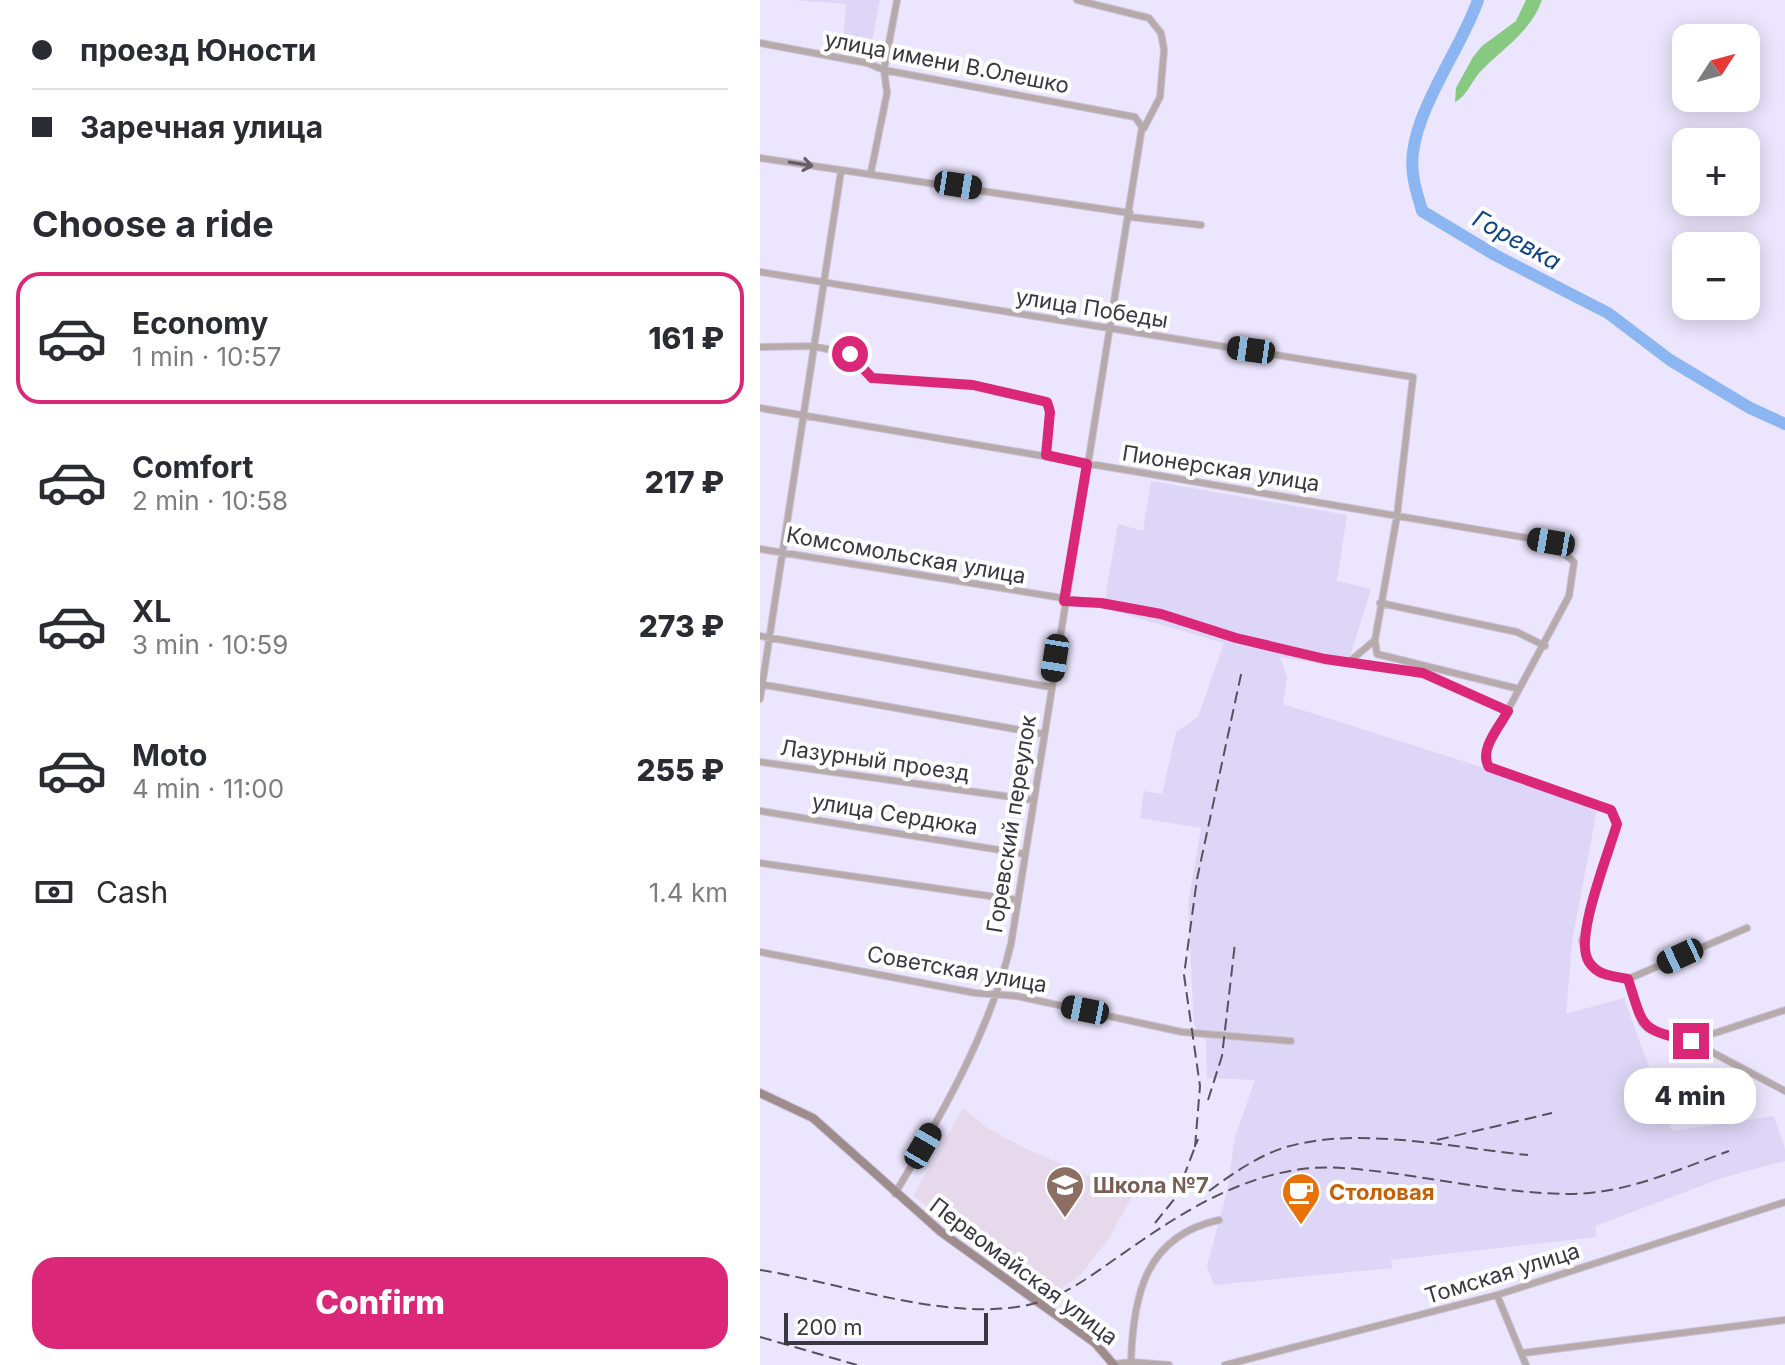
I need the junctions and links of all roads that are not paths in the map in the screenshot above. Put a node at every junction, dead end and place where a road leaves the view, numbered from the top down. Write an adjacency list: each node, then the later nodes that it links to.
1 (897, 0): 4 (street)
2 (1077, 0): 5 (street, Горевский переулок)
3 (760, 43): 4 (street, улица имени В.Олешко)
4 (884, 70): 5 (street, улица имени В.Олешко); 8 (street)
5 (1143, 133): 9 (street, Горевский переулок)
6 (760, 158): 7 (street, one-way to 7)
7 (841, 171): 8 (street); 12 (street)
8 (871, 172): 9 (street)
9 (1130, 215): 10 (street); 13 (street, Горевский переулок)
10 (1201, 225)
11 (760, 272): 12 (street, улица Победы)
12 (825, 282): 13 (street, улица Победы); 14 (street)
13 (1112, 330): 19 (street, Горевский переулок); 20 (street, улица Победы)
14 (813, 346): 15 (street); 17 (street); 18 (street)
15 (760, 347)
16 (760, 408): 17 (street, Пионерская улица)
17 (804, 415): 18 (street, Пионерская улица); 22 (street)
18 (1046, 455): 19 (street, Пионерская улица)
19 (1087, 464): 20 (street, Пионерская улица); 23 (street, Горевский переулок)
20 (1397, 516): 24 (street); 28 (street, Пионерская улица)
21 (760, 549): 22 (street, Комсомольская улица)
22 (780, 552): 23 (street, Комсомольская улица); 26 (street)
23 (1064, 601): 29 (street, Комсомольская улица); 31 (street, Горевский переулок)
24 (1380, 603): 27 (street); 28 (street)
25 (760, 636): 26 (street)
26 (769, 638): 30 (street); 31 (street)
27 (1375, 640): 29 (street); 32 (street)
28 (1545, 646): 32 (street)
29 (1349, 662): 34 (street, Комсомольская улица)
30 (761, 684): 33 (street); 35 (street)
31 (1050, 687): 35 (street, Горевский переулок)
32 (1519, 689): 34 (street)
33 (760, 699)
34 (1508, 711): 44 (street)
35 (1043, 734): 37 (street, Горевский переулок)
36 (760, 762): 37 (street, Лазурный проезд)
37 (1033, 800): 39 (street, Горевский переулок)
38 (760, 811): 39 (street, улица Сердюка)
39 (1024, 854): 41 (street, Горевский переулок)
40 (760, 863): 41 (street)
41 (1017, 900): 45 (street, Горевский переулок)
42 (1747, 928): 44 (street)
43 (760, 952): 45 (street, Советская улица)
44 (1628, 979): 48 (street)
45 (993, 995): 47 (street, Советская улица); 51 (street, Горевский переулок)
46 (1785, 1010): 48 (street)
47 (1291, 1041)
48 (1691, 1041): 49 (street)
49 (1785, 1091)
50 (760, 1093): 51 (main road, Первомайская улица)
51 (894, 1194): 58 (main road, Первомайская улица)
52 (1785, 1202): 54 (street, Томская улица)
53 (1219, 1220): 57 (street, Первомайская улица)
54 (1497, 1295): 56 (street); 60 (street, Томская улица)
55 (1785, 1320): 56 (street)
56 (1523, 1353): 61 (street)
57 (1131, 1362): 58 (street, Первомайская улица); 59 (street)
58 (1114, 1364)
59 (1169, 1365)
60 (1225, 1365)
61 (1526, 1365)

